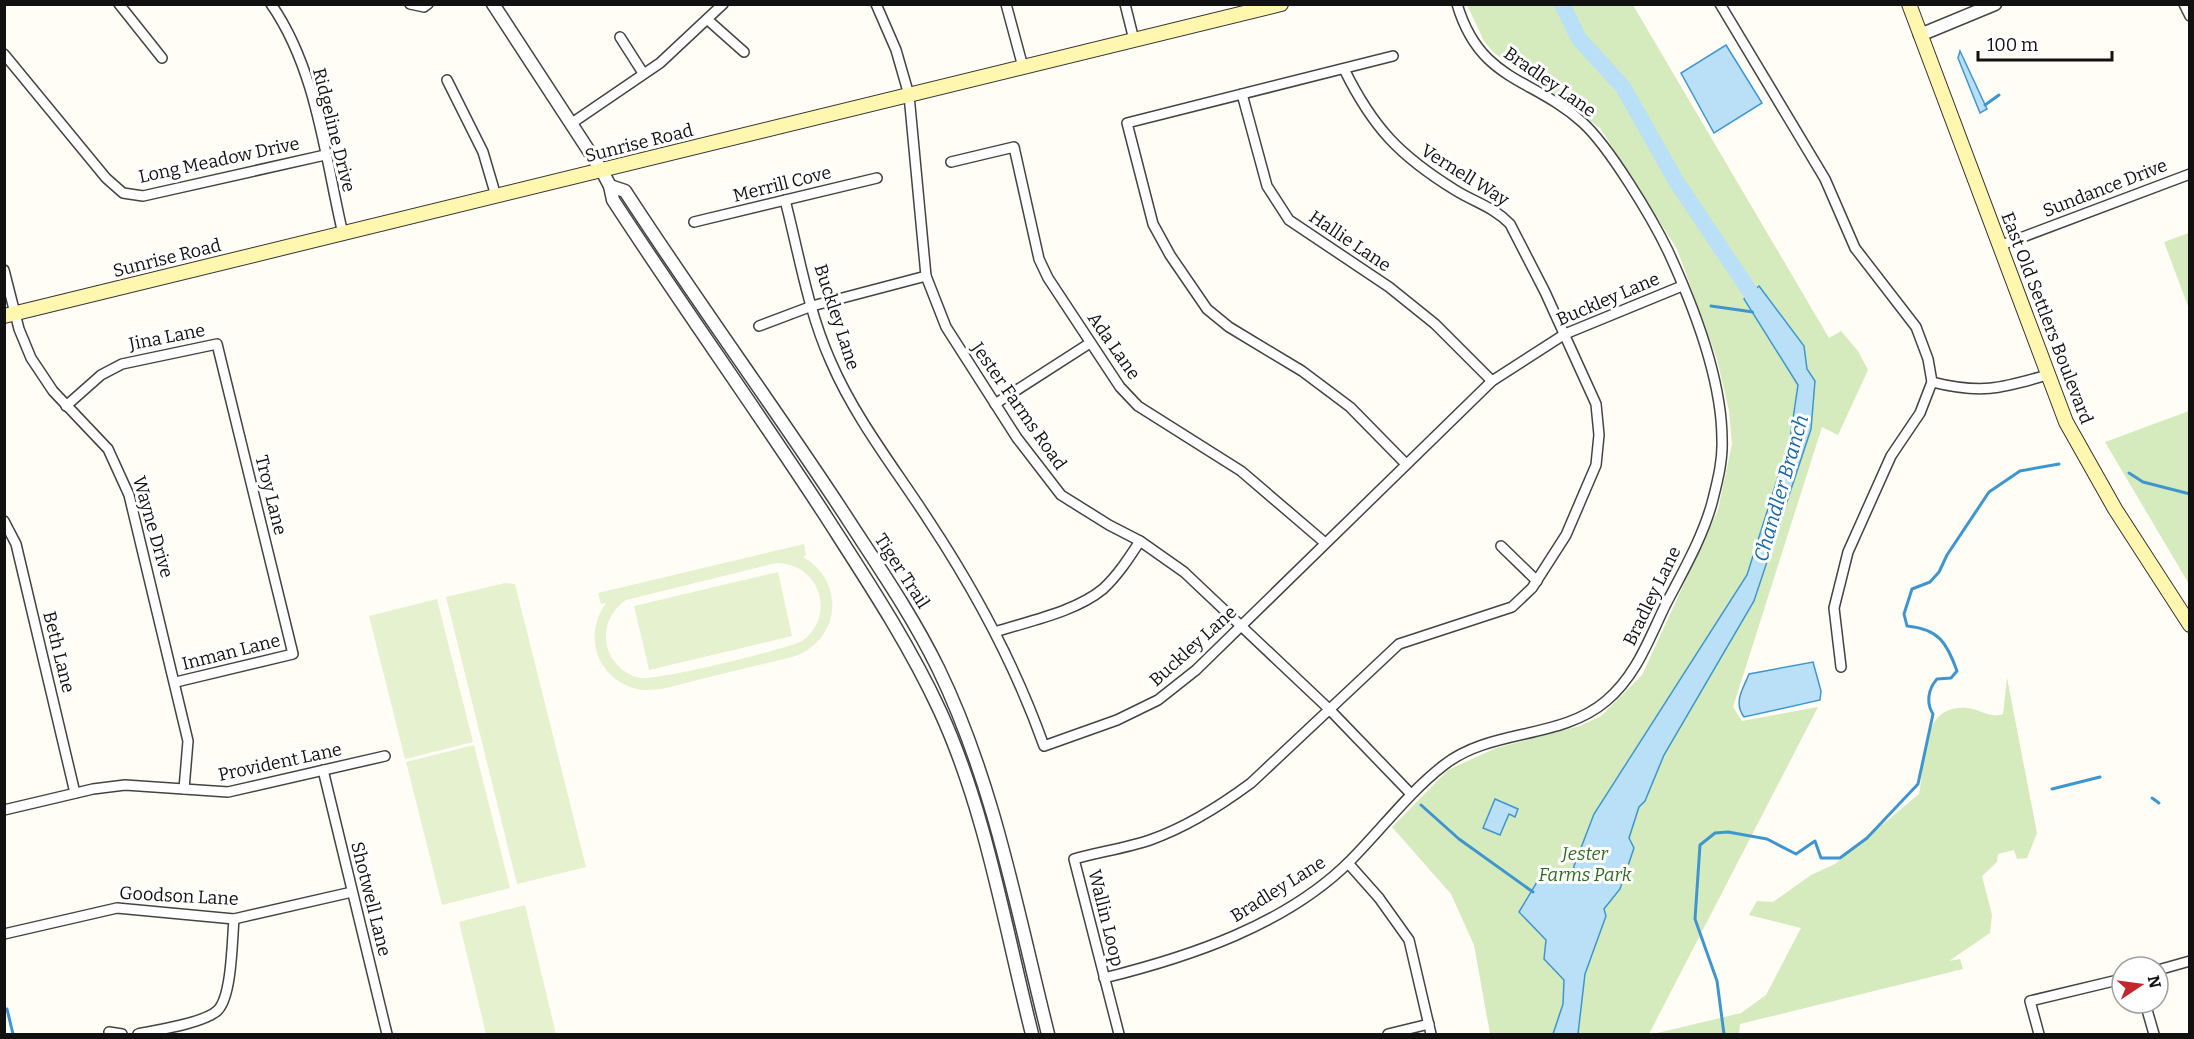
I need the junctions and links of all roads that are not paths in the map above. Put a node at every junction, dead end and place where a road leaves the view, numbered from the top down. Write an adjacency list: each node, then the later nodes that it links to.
1 (119, 4): 25 (street)
2 (270, 4): 33 (street, Ridgeline Drive)
3 (410, 4): 4 (street)
4 (428, 4)
5 (493, 4): 32 (street, Tiger Trail)
6 (723, 4): 18 (street)
7 (876, 4): 31 (street, Jester Farms Road)
8 (1005, 4): 26 (street)
9 (1125, 4): 21 (street)
10 (1281, 4): 16 (main road, Sunrise Road)
11 (1457, 4): 46 (street, Bradley Lane)
12 (1720, 4): 55 (street)
13 (1909, 4): 19 (main road, East Old Settlers Boulevard)
14 (1995, 4): 19 (street)
15 (2184, 4): 17 (street)
16 (1248, 8): 21 (main road, Sunrise Road)
17 (2190, 16)
18 (708, 20): 22 (street); 28 (street)
19 (1920, 35): 43 (main road, East Old Settlers Boulevard)
20 (620, 37): 28 (street)
21 (1134, 40): 26 (main road, Sunrise Road)
22 (744, 52)
23 (4, 54): 33 (street, Long Meadow Drive)
24 (1393, 56): 27 (street)
25 (162, 58)
26 (1023, 67): 31 (main road, Sunrise Road)
27 (1344, 69): 30 (street); 50 (street, Vernell Way)
28 (643, 73): 32 (street)
29 (447, 80): 39 (street)
30 (1242, 94): 54 (street, Hallie Lane); 58 (street)
31 (909, 95): 35 (main road, Sunrise Road); 45 (street, Jester Farms Road)
32 (572, 123): 35 (street, Tiger Trail)
33 (325, 155): 42 (street, Ridgeline Drive)
34 (951, 162): 51 (street, Ada Lane)
35 (602, 171): 38 (street, Tiger Trail); 39 (main road, Sunrise Road)
36 (2190, 174): 43 (street, Sundance Drive)
37 (877, 178): 40 (street, Merrill Cove)
38 (610, 186): 91 (street, Tiger Trail); 92 (street, Tiger Trail)
39 (496, 196): 42 (main road, Sunrise Road)
40 (785, 200): 41 (street, Merrill Cove); 47 (street, Buckley Lane)
41 (694, 222)
42 (343, 234): 48 (main road, Sunrise Road)
43 (1999, 246): 53 (main road, East Old Settlers Boulevard)
44 (4, 270): 48 (street, Wayne Drive)
45 (926, 276): 47 (street); 56 (street, Jester Farms Road)
46 (1682, 286): 50 (street, Buckley Lane); 75 (street, Bradley Lane)
47 (812, 306): 49 (street); 66 (street, Buckley Lane)
48 (10, 315): 57 (street, Wayne Drive)
49 (759, 326)
50 (1565, 334): 54 (street, Buckley Lane); 63 (street, Vernell Way)
51 (1090, 343): 56 (street); 61 (street, Ada Lane)
52 (217, 344): 57 (street, Jina Lane); 67 (street, Troy Lane)
53 (2047, 375): 55 (street); 65 (main road, East Old Settlers Boulevard)
54 (1492, 381): 58 (street, Buckley Lane)
55 (1932, 382): 68 (street)
56 (995, 404): 60 (street, Jester Farms Road)
57 (66, 406): 69 (street, Wayne Drive)
58 (1405, 463): 61 (street, Buckley Lane)
59 (4, 521): 74 (street, Beth Lane)
60 (1140, 541): 64 (street, Jester Farms Road); 66 (street)
61 (1324, 542): 64 (street, Buckley Lane)
62 (1501, 546): 63 (street)
63 (1537, 581): 70 (street, Vernell Way)
64 (1242, 625): 66 (street, Buckley Lane); 70 (street, Jester Farms Road)
65 (2190, 625)
66 (995, 633)
67 (293, 654): 69 (street, Inman Lane)
68 (1841, 667)
69 (176, 682): 73 (street, Wayne Drive)
70 (1329, 709): 75 (street, Jester Farms Road); 83 (street, Wallin Loop)
71 (385, 756): 72 (street, Provident Lane)
72 (322, 771): 73 (street, Provident Lane); 78 (street, Shotwell Lane)
73 (184, 789): 74 (street, Provident Lane)
74 (75, 793): 76 (street, Provident Lane)
75 (1411, 794): 77 (street, Bradley Lane)
76 (4, 810)
77 (1348, 863): 83 (street, Bradley Lane); 86 (street)
78 (352, 892): 79 (street, Goodson Lane); 90 (street, Shotwell Lane)
79 (234, 919): 80 (street, Goodson Lane); 89 (street)
80 (4, 934)
81 (2190, 961): 82 (street)
82 (2170, 967)
83 (1104, 978): 93 (street, Wallin Loop)
84 (2110, 982): 96 (street)
85 (2148, 1015): 97 (street)
86 (1429, 1024): 94 (street); 95 (street)
87 (110, 1032): 88 (street)
88 (122, 1035)
89 (138, 1035)
90 (387, 1035)
91 (1032, 1035)
92 (1048, 1035)
93 (1119, 1035)
94 (1388, 1035)
95 (1431, 1035)
96 (2039, 1035)
97 (2154, 1035)

